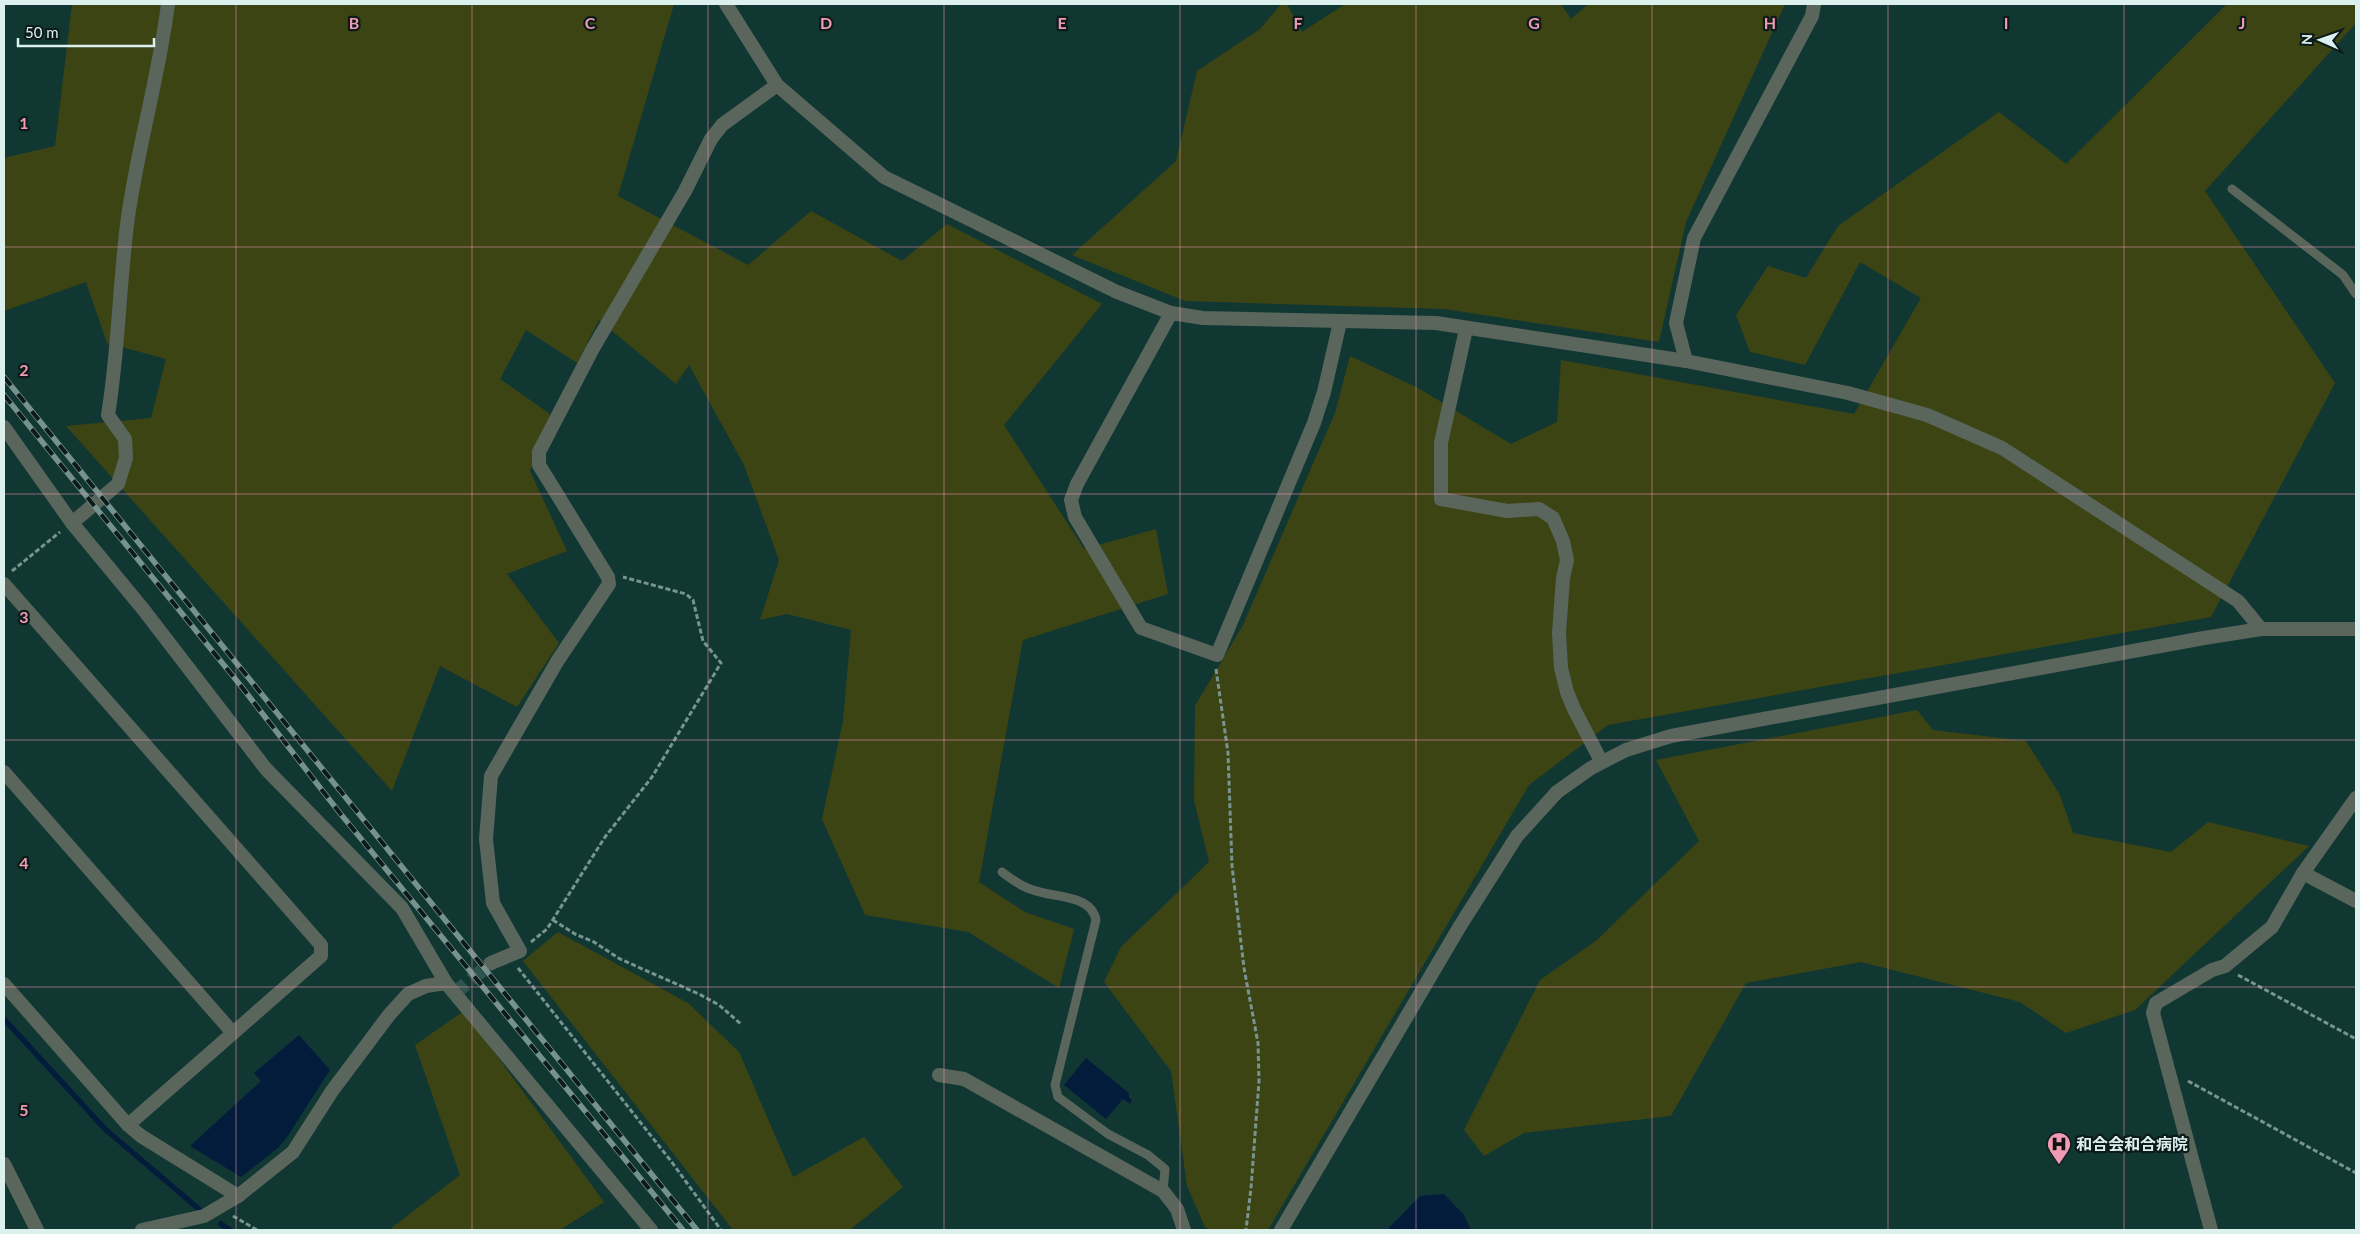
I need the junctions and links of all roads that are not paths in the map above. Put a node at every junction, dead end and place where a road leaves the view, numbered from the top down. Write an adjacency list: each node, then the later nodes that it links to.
1 (168, 4): 12 (street)
2 (726, 4): 4 (street)
3 (1814, 4): 10 (street)
4 (777, 85): 7 (street); 22 (street)
5 (2232, 189): 6 (lane)
6 (2356, 294)
7 (1170, 314): 8 (street); 8 (street)
8 (1340, 322): 9 (street)
9 (1466, 329): 10 (street); 16 (street)
10 (1686, 361): 15 (street)
11 (4, 427): 12 (street)
12 (72, 522): 23 (street)
13 (8, 578): 25 (street)
14 (2356, 628): 15 (street)
15 (2262, 629): 16 (street)
16 (1601, 761): 35 (street)
17 (4, 772): 25 (street)
18 (2356, 798): 20 (street)
19 (1002, 872): 29 (lane)
20 (2303, 873): 21 (street); 36 (street)
21 (2356, 901)
22 (491, 963)
23 (446, 983): 30 (street); 33 (street)
24 (4, 984): 27 (street)
25 (232, 1033): 27 (street)
26 (940, 1075): 29 (street)
27 (128, 1126): 30 (street)
28 (4, 1164): 31 (street)
29 (1163, 1191): 34 (street)
30 (238, 1196): 32 (street)
31 (37, 1230)
32 (142, 1230)
33 (651, 1230)
34 (1184, 1230)
35 (1281, 1230)
36 (2211, 1230)

